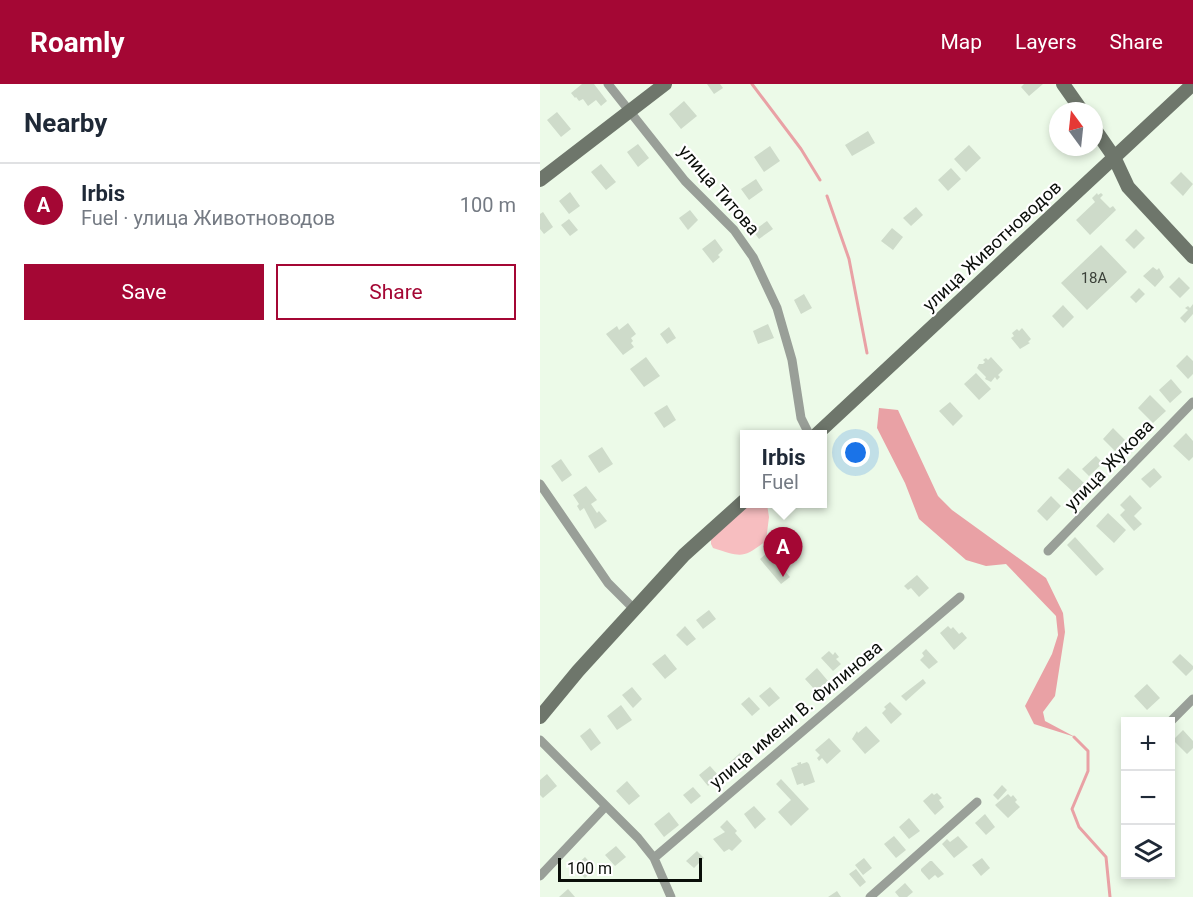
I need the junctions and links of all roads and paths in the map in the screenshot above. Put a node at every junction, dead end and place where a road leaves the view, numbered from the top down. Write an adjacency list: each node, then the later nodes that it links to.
1 (608, 84): 6 (street, улица Титова)
2 (665, 84): 6 (main road)
3 (1063, 84): 5 (main road)
4 (1193, 84): 8 (main road, улица Животноводов)
5 (1076, 102)
6 (630, 112): 9 (main road); 12 (street, улица Титова)
7 (1103, 141): 8 (main road)
8 (1114, 157): 10 (main road); 13 (main road, улица Животноводов)
9 (540, 180)
10 (1193, 257)
11 (1193, 402): 16 (street, улица Жукова)
12 (807, 430)
13 (823, 430)
14 (540, 484): 18 (street)
15 (740, 505): 18 (main road)
16 (1048, 551)
17 (960, 597): 25 (street, улица имени В. Филинова)
18 (635, 610): 20 (main road)
19 (1193, 699): 21 (street)
20 (540, 717)
21 (1175, 717)
22 (540, 740): 24 (street)
23 (977, 802): 28 (street)
24 (606, 806): 25 (street); 26 (street)
25 (654, 858): 27 (street)
26 (540, 876)
27 (671, 897)
28 (870, 897)

